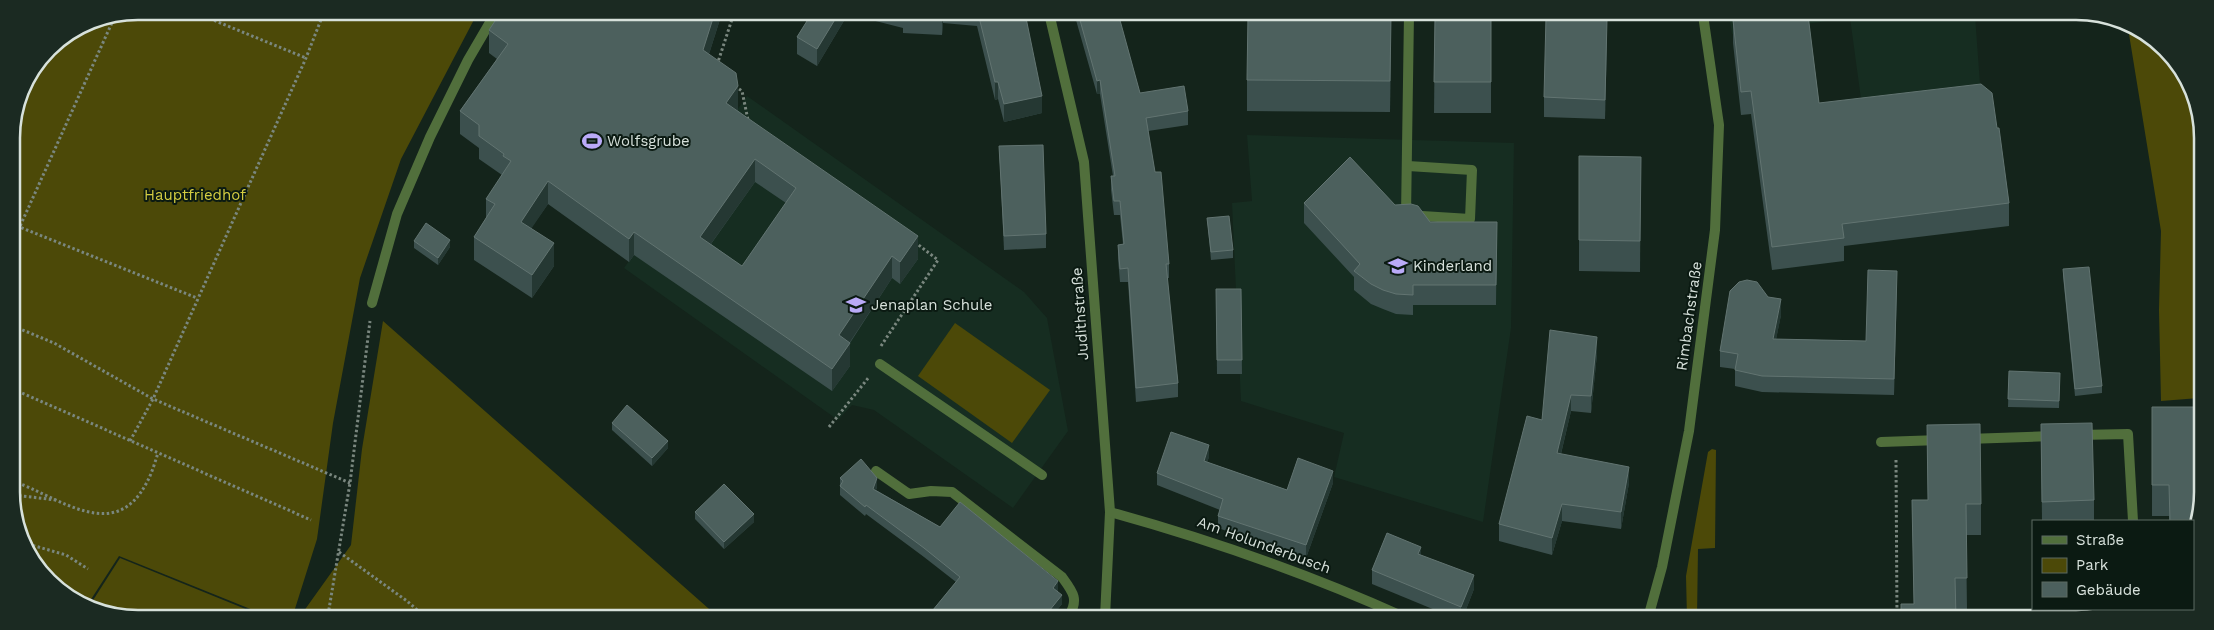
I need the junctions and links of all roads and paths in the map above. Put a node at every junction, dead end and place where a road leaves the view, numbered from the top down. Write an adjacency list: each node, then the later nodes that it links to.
1 (213, 20): 9 (path)
2 (321, 20): 9 (path)
3 (492, 20): 18 (street)
4 (731, 20): 10 (path)
5 (1051, 20): 34 (street, Judithstraße)
6 (1409, 20): 13 (street)
7 (1704, 20): 45 (street, Rimbachstraße)
8 (112, 23): 14 (path)
9 (306, 58): 17 (path)
10 (715, 71)
11 (729, 81): 12 (path)
12 (748, 122)
13 (1408, 166): 13 (street)
14 (20, 224)
15 (20, 226): 17 (path)
16 (914, 242): 20 (path)
17 (198, 298): 22 (path)
18 (372, 303): 30 (path)
19 (20, 329): 22 (path)
20 (880, 364): 23 (path); 29 (street)
21 (20, 392): 24 (path)
22 (153, 399): 24 (path); 30 (path)
23 (829, 427)
24 (130, 441): 27 (path)
25 (1881, 442): 26 (street)
26 (1896, 442): 36 (street); 46 (path)
27 (158, 453): 33 (path); 35 (path)
28 (876, 471): 42 (street)
29 (1042, 475)
30 (350, 483): 38 (path)
31 (20, 484): 33 (path)
32 (20, 496): 33 (path)
33 (59, 501)
34 (1110, 512): 43 (street, Judithstraße); 44 (street, Am Holunderbusch)
35 (311, 520)
36 (2133, 520)
37 (33, 545): 39 (path)
38 (339, 552): 40 (path); 41 (path)
39 (88, 569)
40 (329, 610)
41 (417, 610)
42 (1073, 610)
43 (1105, 610)
44 (1388, 610)
45 (1650, 610)
46 (1897, 610)

